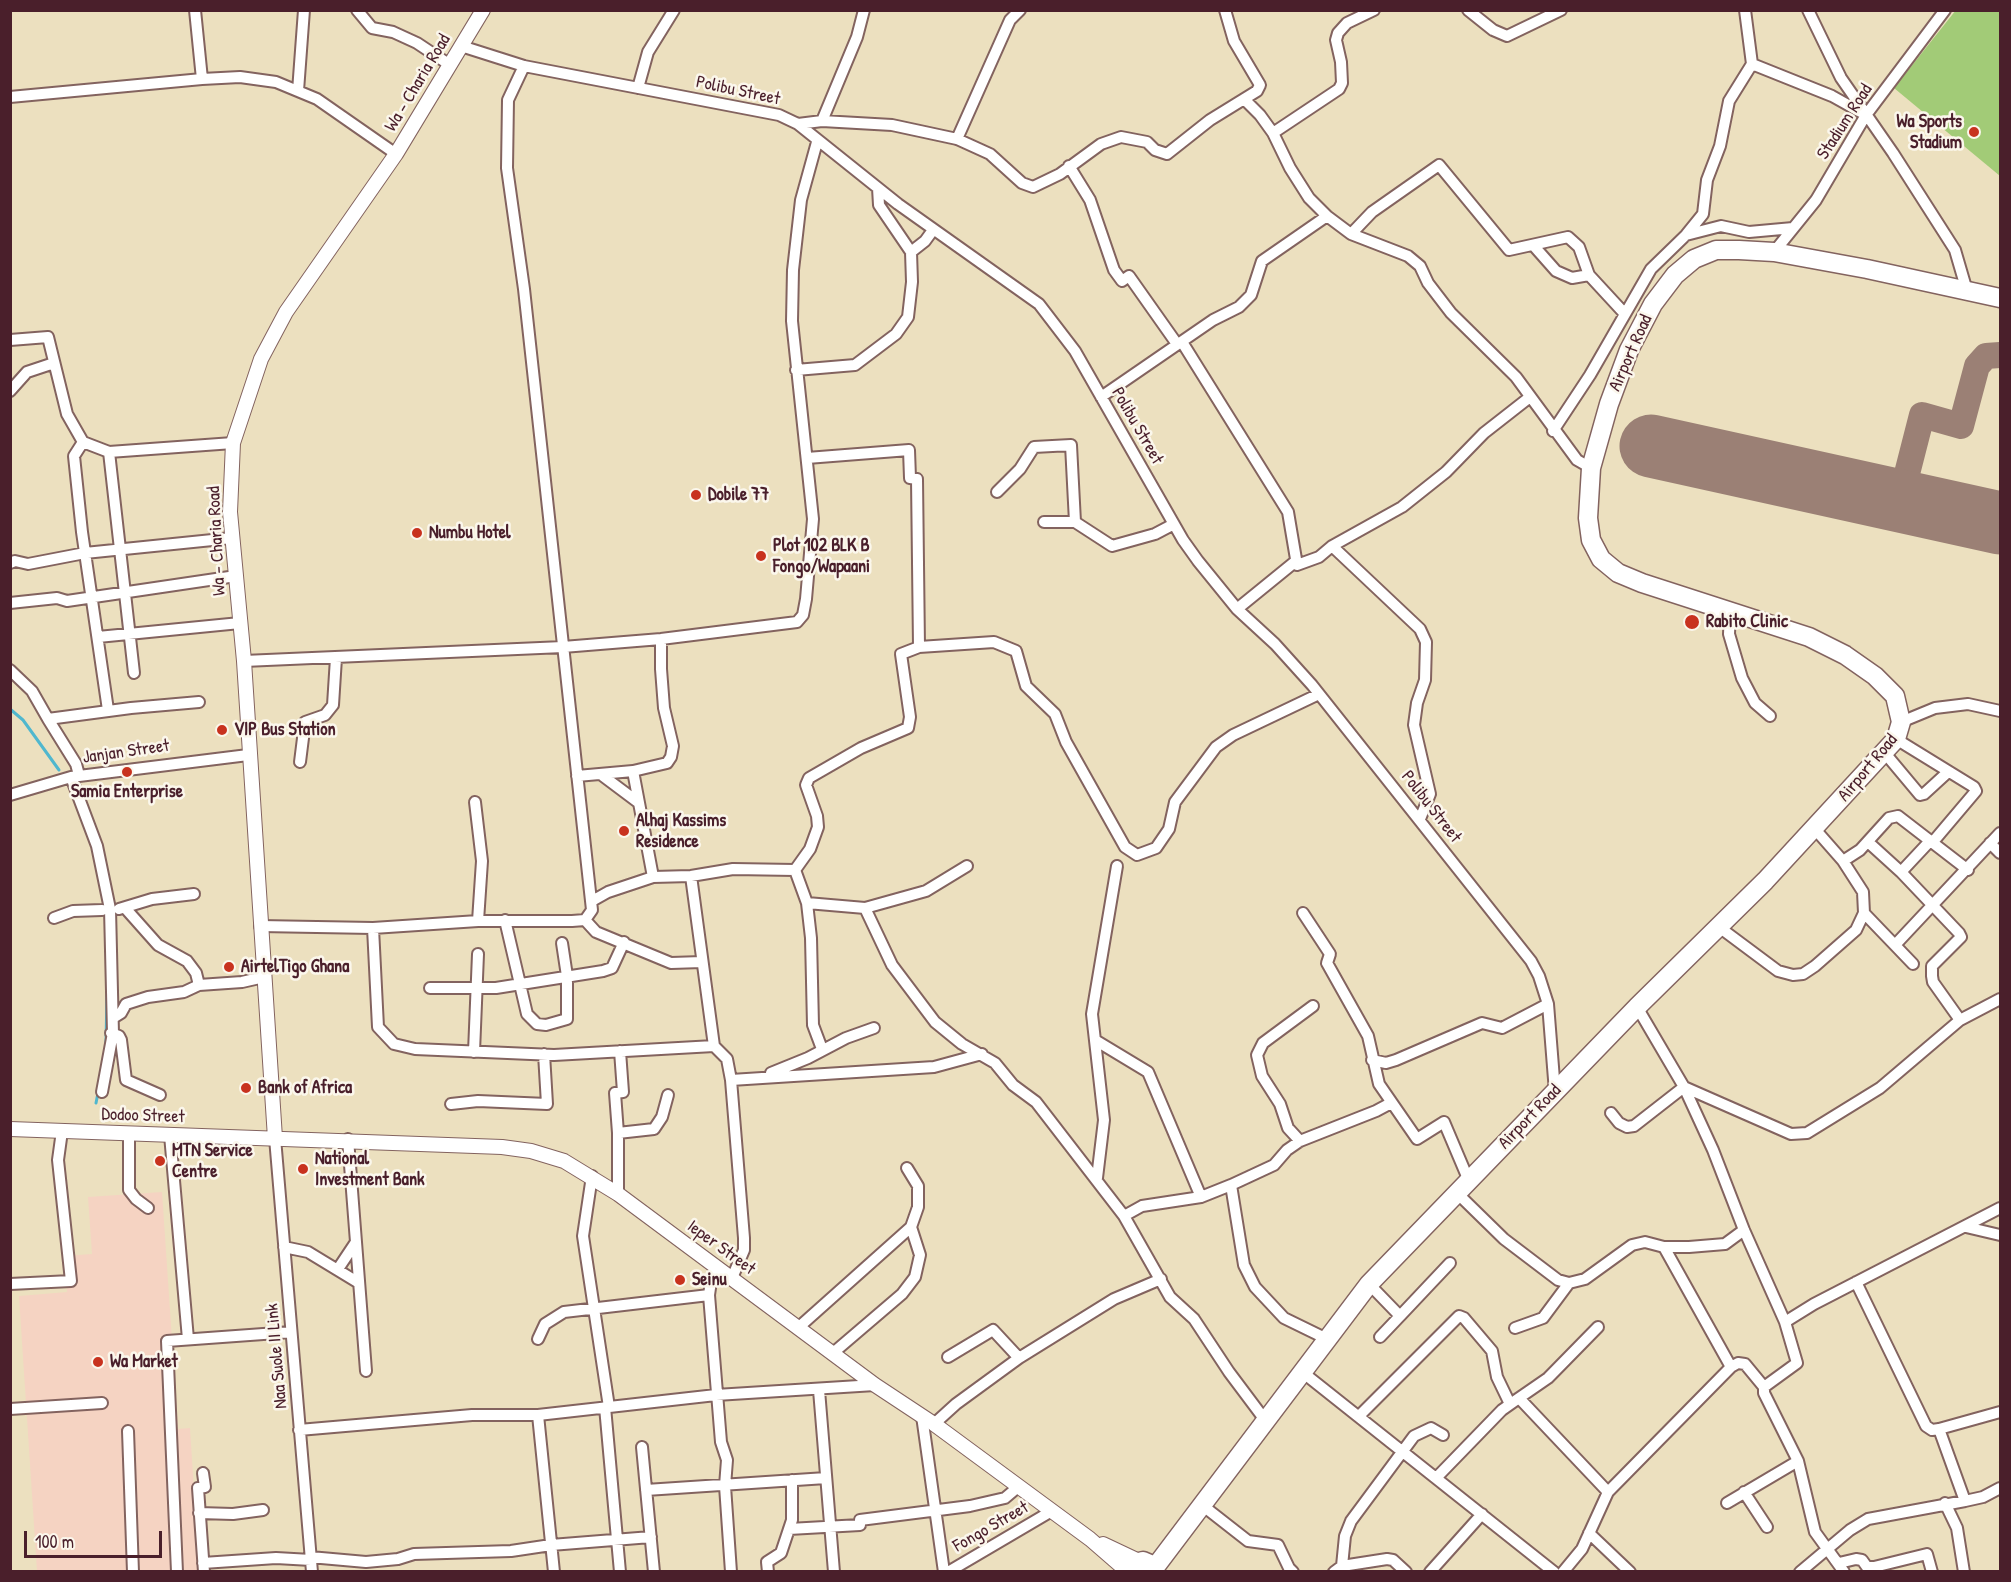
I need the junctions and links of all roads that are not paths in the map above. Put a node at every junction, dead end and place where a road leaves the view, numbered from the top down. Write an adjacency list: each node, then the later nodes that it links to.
1 (195, 10): 19 (street)
2 (304, 10): 21 (street)
3 (357, 10): 17 (street)
4 (483, 10): 15 (street, Wa - Charia Road)
5 (674, 10): 20 (street)
6 (864, 10): 25 (street)
7 (1020, 10): 28 (street)
8 (1225, 10): 23 (street)
9 (1374, 10): 27 (street)
10 (1468, 10): 11 (street)
11 (1561, 10)
12 (1745, 10): 16 (street)
13 (1808, 10): 24 (street)
14 (1945, 10): 24 (street, Stadium Road)
15 (461, 46): 17 (street, Wa - Charia Road); 18 (street, Polibu Street)
16 (1752, 64): 24 (street); 37 (street)
17 (450, 65): 30 (street, Wa - Charia Road)
18 (524, 66): 20 (street, Polibu Street); 78 (street)
19 (202, 79): 21 (street); 22 (street)
20 (638, 88): 26 (street, Polibu Street)
21 (298, 91): 30 (street)
22 (10, 97)
23 (1244, 99): 27 (street); 31 (street)
24 (1866, 115): 34 (street, Stadium Road); 42 (street)
25 (822, 121): 26 (street); 28 (street)
26 (798, 124): 29 (street, Polibu Street)
27 (1273, 133): 33 (street)
28 (957, 139): 31 (street)
29 (817, 142): 32 (street, Polibu Street); 48 (street)
30 (396, 154): 54 (street, Wa - Charia Road)
31 (1069, 166): 46 (street)
32 (878, 188): 35 (street, Polibu Street); 39 (street)
33 (1327, 216): 36 (street); 46 (street)
34 (1793, 228): 37 (street); 40 (street, Stadium Road)
35 (933, 230): 39 (street); 50 (street, Polibu Street)
36 (1351, 234): 38 (street); 51 (street)
37 (1686, 236): 44 (street)
38 (1533, 245): 41 (street); 41 (street)
39 (911, 252): 48 (street)
40 (1774, 252): 42 (highway, Airport Road); 57 (highway, Airport Road)
41 (1589, 275): 44 (street)
42 (1967, 291): 43 (highway, Airport Road)
43 (2001, 298)
44 (1625, 314): 52 (street)
45 (10, 340): 47 (street)
46 (1180, 343): 50 (street); 67 (street)
47 (54, 363): 49 (street); 53 (street)
48 (796, 370): 56 (street)
49 (10, 391)
50 (1101, 397): 61 (street, Polibu Street)
51 (1530, 397): 52 (street); 63 (street)
52 (1553, 431): 57 (street)
53 (83, 442): 55 (street); 65 (street)
54 (233, 443): 55 (street); 62 (street, Wa - Charia Road)
55 (110, 452): 64 (street)
56 (807, 458): 77 (street); 79 (street)
57 (1591, 468): 73 (highway, Airport Road)
58 (997, 492): 60 (street)
59 (1044, 522): 60 (street)
60 (1075, 522): 61 (street)
61 (1174, 524): 72 (street, Polibu Street)
62 (232, 538): 64 (street); 68 (street, Wa - Charia Road)
63 (1332, 546): 67 (street); 101 (street)
64 (120, 550): 65 (street); 69 (street)
65 (85, 553): 66 (street); 70 (street)
66 (10, 563)
67 (1297, 566): 72 (street)
68 (236, 576): 69 (street); 74 (street, Wa - Charia Road)
69 (126, 592): 70 (street); 75 (street)
70 (91, 597): 71 (street); 76 (street)
71 (10, 603)
72 (1237, 609): 84 (street, Polibu Street)
73 (1730, 611): 88 (street); 90 (highway, Airport Road)
74 (240, 623): 75 (street); 81 (street, Wa - Charia Road)
75 (130, 633): 76 (street); 83 (street)
76 (98, 636): 86 (street)
77 (661, 639): 78 (street); 93 (street)
78 (563, 647): 80 (street); 96 (street)
79 (919, 647): 84 (street); 111 (street)
80 (336, 658): 81 (street); 92 (street)
81 (244, 661): 91 (street, Wa - Charia Road)
82 (10, 670): 89 (street)
83 (134, 673)
84 (1319, 694): 101 (street, Polibu Street)
85 (198, 702): 86 (street)
86 (108, 710): 89 (street)
87 (2001, 711): 90 (street)
88 (1770, 716)
89 (48, 719): 95 (street)
90 (1894, 738): 94 (street); 94 (street); 102 (highway, Airport Road)
91 (248, 755): 95 (street, Janjan Street); 129 (street, Wa - Charia Road)
92 (300, 762)
93 (633, 771): 97 (street); 100 (street)
94 (1948, 772): 105 (street)
95 (75, 776): 98 (street, Janjan Street); 122 (street)
96 (577, 776): 97 (street); 117 (street)
97 (603, 776): 100 (street)
98 (10, 795)
99 (475, 802): 128 (street)
100 (639, 803): 115 (street)
101 (1420, 819): 145 (street, Polibu Street)
102 (1814, 828): 108 (street); 130 (highway, Airport Road)
103 (2001, 833): 106 (street)
104 (1868, 842): 105 (street); 108 (street); 113 (street)
105 (1931, 842): 112 (street); 113 (street)
106 (1990, 843): 107 (street); 112 (street)
107 (2001, 853)
108 (1844, 861): 124 (street)
109 (967, 866): 120 (street)
110 (1117, 866): 152 (street)
111 (795, 870): 114 (street); 118 (street)
112 (1968, 870): 119 (street)
113 (1901, 872): 119 (street)
114 (692, 876): 115 (street); 136 (street)
115 (653, 877): 117 (street)
116 (195, 894): 121 (street)
117 (592, 901): 127 (street)
118 (807, 903): 120 (street); 154 (street)
119 (1932, 906): 134 (street); 149 (street)
120 (865, 908): 158 (street)
121 (126, 909): 122 (street); 141 (street)
122 (106, 910): 125 (street); 148 (street)
123 (1303, 912): 159 (street)
124 (1864, 913): 130 (street); 134 (street)
125 (54, 918)
126 (505, 920): 127 (street); 128 (street); 140 (street)
127 (585, 920): 132 (street)
128 (478, 921): 131 (street)
129 (260, 926): 131 (street); 139 (street, Wa - Charia Road)
130 (1719, 927): 147 (highway, Airport Road)
131 (373, 928): 155 (street)
132 (624, 942): 136 (street); 138 (street)
133 (562, 943): 138 (street)
134 (1895, 945): 137 (street)
135 (478, 954): 143 (street)
136 (702, 962): 153 (street)
137 (1913, 964)
138 (567, 976): 140 (street); 140 (street)
139 (264, 977): 141 (street); 175 (street, Wa - Charia Road)
140 (520, 984): 143 (street)
141 (199, 985): 148 (street)
142 (430, 988): 143 (street)
143 (476, 988): 155 (street)
144 (2001, 999): 149 (street)
145 (1548, 1004): 159 (street); 164 (street, Polibu Street)
146 (1312, 1006): 177 (street)
147 (1637, 1006): 162 (street); 164 (highway, Airport Road)
148 (112, 1018): 151 (street)
149 (1960, 1020): 162 (street)
150 (874, 1028): 154 (street)
151 (112, 1033): 163 (street); 165 (street)
152 (1095, 1040): 180 (street); 184 (street)
153 (714, 1046): 156 (street); 161 (street)
154 (822, 1049): 160 (street)
155 (474, 1052): 157 (street)
156 (620, 1052): 157 (street); 172 (street)
157 (544, 1054): 168 (street)
158 (982, 1054): 160 (street); 180 (street)
159 (1372, 1060): 167 (street)
160 (762, 1077): 161 (street)
161 (731, 1080): 198 (street)
162 (1684, 1087): 169 (street); 190 (street)
163 (102, 1092)
164 (1555, 1092): 182 (highway, Airport Road)
165 (160, 1095)
166 (668, 1095): 172 (street)
167 (1391, 1103): 177 (street); 182 (street)
168 (451, 1104)
169 (1611, 1113)
170 (10, 1129): 171 (street, Dodoo Street)
171 (62, 1131): 173 (street, Dodoo Street); 203 (street)
172 (618, 1133): 183 (street)
173 (129, 1135): 174 (street, Dodoo Street); 185 (street)
174 (170, 1135): 175 (street, Dodoo Street); 214 (street)
175 (275, 1138): 176 (street, Ieper Street); 193 (street, Naa Suole II Link)
176 (348, 1139): 179 (street, Ieper Street); 192 (street)
177 (1300, 1140): 181 (street)
178 (907, 1168): 188 (street)
179 (592, 1176): 183 (street, Ieper Street); 206 (street)
180 (1097, 1178): 187 (street)
181 (1231, 1185): 184 (street); 216 (street)
182 (1463, 1187): 202 (street); 204 (highway, Airport Road)
183 (618, 1194): 197 (street, Ieper Street)
184 (1201, 1197): 187 (street)
185 (148, 1208)
186 (2001, 1208): 189 (street)
187 (1124, 1216): 199 (street)
188 (911, 1227): 209 (street); 217 (street)
189 (1966, 1227): 191 (street); 200 (street)
190 (1744, 1230): 194 (street); 208 (street)
191 (2001, 1235)
192 (356, 1242): 196 (street); 201 (street)
193 (284, 1247): 196 (street); 212 (street, Naa Suole II Link)
194 (1664, 1247): 202 (street); 220 (street)
195 (1450, 1263): 207 (street)
196 (338, 1269): 201 (street)
197 (719, 1269): 198 (street, Ieper Street); 205 (street)
198 (732, 1278): 209 (street, Ieper Street)
199 (1161, 1279): 219 (street); 235 (street)
200 (1856, 1282): 208 (street); 237 (street)
201 (359, 1283): 221 (street)
202 (1569, 1283): 211 (street)
203 (10, 1284)
204 (1370, 1284): 207 (street); 216 (highway, Airport Road)
205 (709, 1295): 206 (street); 226 (street)
206 (594, 1310): 215 (street); 229 (street)
207 (1400, 1316): 213 (street)
208 (1785, 1322): 224 (street)
209 (799, 1327): 217 (street, Ieper Street)
210 (1598, 1327): 227 (street)
211 (1515, 1328)
212 (291, 1332): 214 (street); 238 (street, Naa Suole II Link)
213 (1380, 1337)
214 (188, 1339): 278 (street)
215 (538, 1339)
216 (1327, 1339): 222 (highway, Airport Road)
217 (833, 1353): 223 (street, Ieper Street)
218 (948, 1357): 219 (street)
219 (1019, 1358): 236 (street)
220 (1731, 1368): 224 (street); 252 (street)
221 (366, 1371)
222 (1301, 1371): 234 (street); 235 (highway, Airport Road)
223 (875, 1385): 225 (street); 233 (street, Ieper Street)
224 (1764, 1387): 243 (street)
225 (819, 1390): 226 (street); 246 (street)
226 (716, 1395): 229 (street); 248 (street)
227 (1515, 1401): 234 (street); 245 (street); 252 (street)
228 (102, 1403): 230 (street)
229 (607, 1407): 232 (street); 268 (street)
230 (10, 1409)
231 (2001, 1412): 237 (street)
232 (538, 1415): 238 (street); 269 (street)
233 (922, 1416): 236 (street, Ieper Street); 259 (street)
234 (1359, 1416): 242 (street)
235 (1265, 1420): 257 (highway, Airport Road)
236 (934, 1424): 249 (street, Ieper Street)
237 (1939, 1429): 254 (street)
238 (299, 1430): 271 (street, Naa Suole II Link)
239 (128, 1431): 277 (street)
240 (1443, 1435): 242 (street)
241 (642, 1447): 251 (street)
242 (1403, 1452): 245 (street); 276 (street)
243 (1798, 1461): 253 (street); 270 (street)
244 (203, 1473): 261 (street)
245 (1437, 1477): 262 (street)
246 (826, 1478): 247 (street); 263 (street)
247 (792, 1480): 248 (street); 265 (street)
248 (725, 1486): 251 (street); 283 (street)
249 (1018, 1487): 259 (street); 260 (street, Ieper Street)
250 (2001, 1488): 254 (street)
251 (646, 1490): 267 (street)
252 (1608, 1492): 266 (street)
253 (1744, 1492): 255 (street); 264 (street)
254 (1965, 1501): 256 (street)
255 (1727, 1503)
256 (1945, 1503): 270 (street); 295 (street)
257 (1202, 1505): 275 (highway, Airport Road); 287 (street)
258 (262, 1510): 261 (street)
259 (934, 1511): 263 (street); 286 (street)
260 (1050, 1512): 275 (street, Ieper Street); 286 (street, Fongo Street)
261 (199, 1513): 273 (street)
262 (1482, 1514): 289 (street); 290 (street)
263 (830, 1527): 265 (street); 285 (street)
264 (1767, 1527)
265 (789, 1529): 284 (street)
266 (1589, 1533): 291 (street); 292 (street)
267 (651, 1537): 268 (street); 282 (street)
268 (617, 1540): 269 (street); 281 (street)
269 (551, 1545): 272 (street); 280 (street)
270 (1828, 1549): 274 (street); 293 (street)
271 (311, 1558): 272 (street); 273 (street); 279 (street, Naa Suole II Link)
272 (351, 1566)
273 (203, 1567)
274 (1841, 1567): 294 (street)
275 (1141, 1568)
276 (1338, 1569): 288 (street)
277 (133, 1572)
278 (177, 1572)
279 (312, 1572)
280 (554, 1572)
281 (620, 1572)
282 (654, 1572)
283 (731, 1572)
284 (768, 1572)
285 (834, 1572)
286 (946, 1572)
287 (1293, 1572)
288 (1406, 1572)
289 (1430, 1572)
290 (1554, 1572)
291 (1563, 1572)
292 (1630, 1572)
293 (1800, 1572)
294 (1932, 1572)
295 (1964, 1572)

